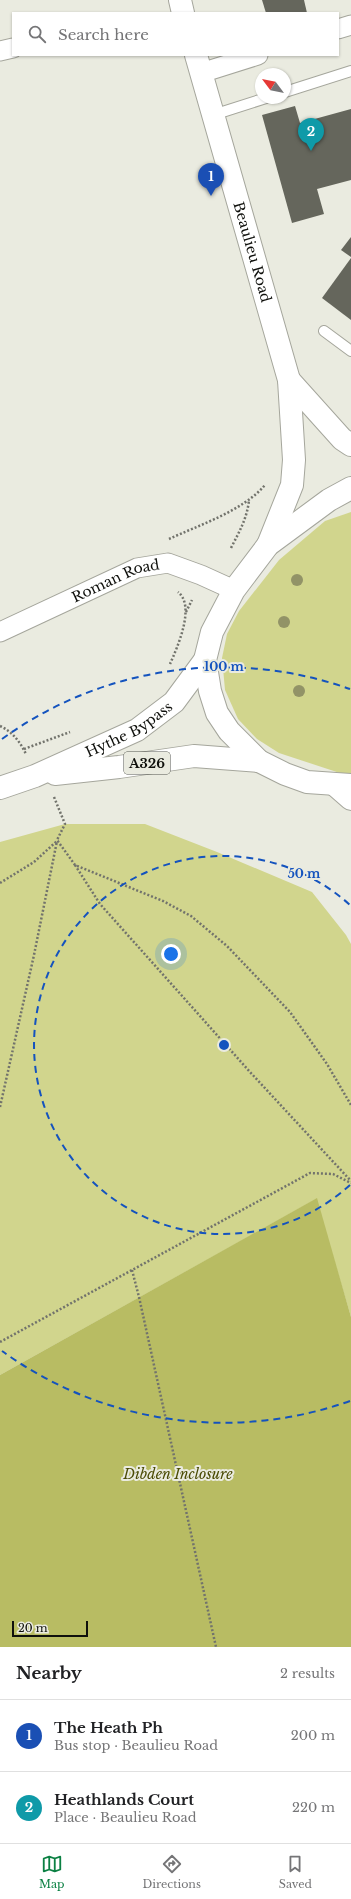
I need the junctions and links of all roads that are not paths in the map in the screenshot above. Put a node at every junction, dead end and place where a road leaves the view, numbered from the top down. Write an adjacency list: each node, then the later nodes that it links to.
1 (180, 0): 2 (main road)
2 (184, 12)
3 (351, 25): 4 (street)
4 (339, 29)
5 (12, 48): 6 (street)
6 (0, 51)
7 (251, 56): 8 (street)
8 (199, 64): 12 (main road, Beaulieu Road)
9 (351, 71): 10 (lane)
10 (291, 90)
11 (255, 102): 12 (lane)
12 (213, 115): 15 (main road, Beaulieu Road)
13 (324, 331): 14 (lane)
14 (351, 351)
15 (289, 380): 16 (main road, Beaulieu Road); 18 (main road, Beaulieu Road)
16 (351, 445)
17 (351, 488): 18 (main road)
18 (268, 545): 19 (main road)
19 (234, 590): 20 (street, Roman Road); 21 (main road)
20 (0, 632)
21 (205, 660): 22 (main road); 23 (main road, Hythe Bypass / A326)
22 (259, 761): 23 (main road, Hythe Bypass / A326); 25 (main road)
23 (35, 776): 24 (main road, Hythe Bypass / A326)
24 (0, 788)
25 (346, 789)

